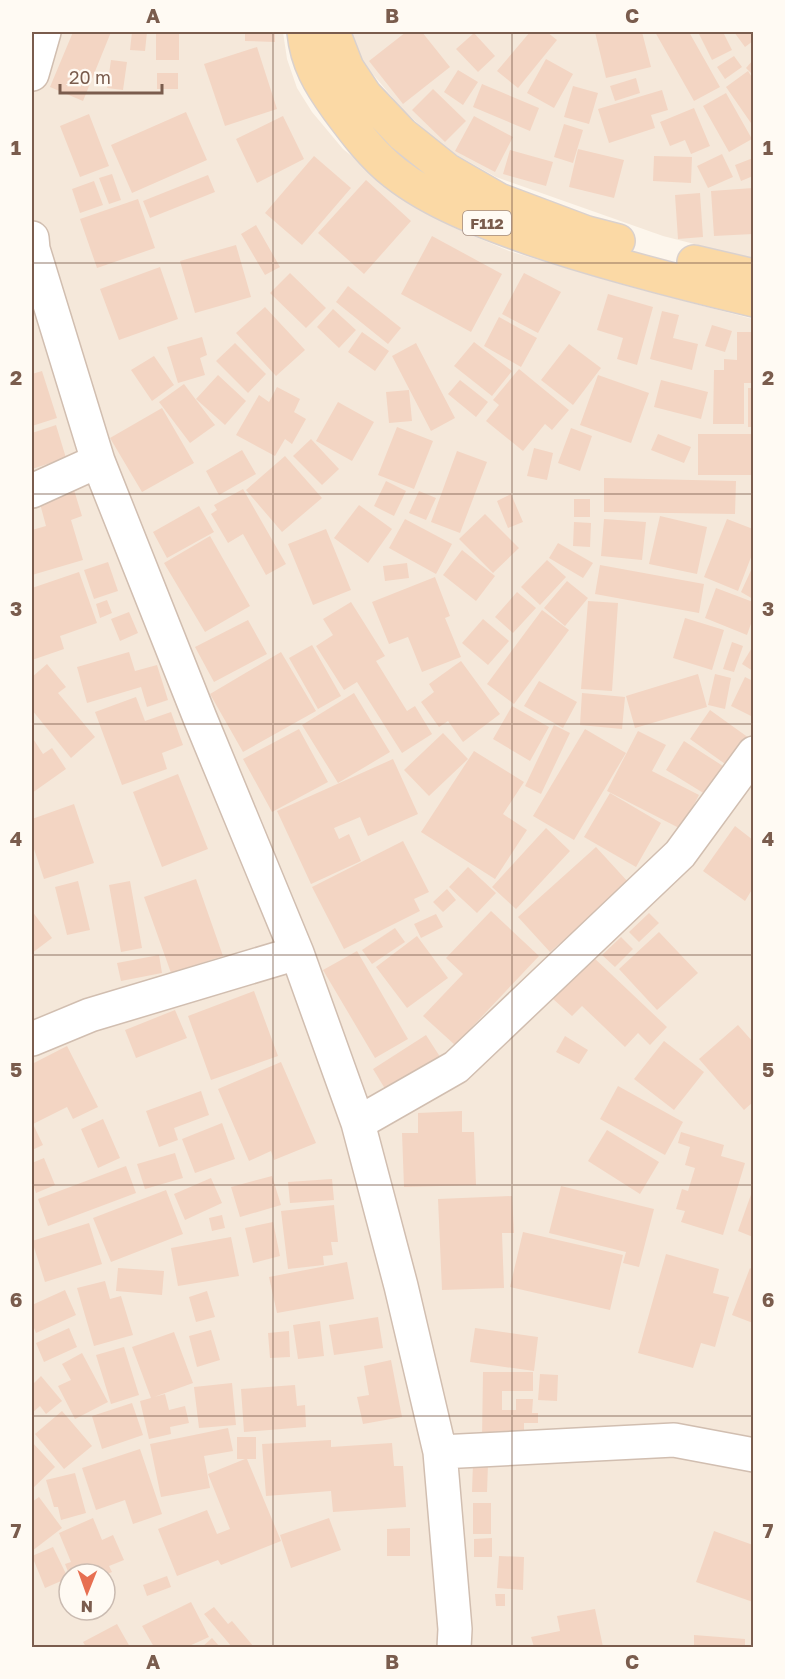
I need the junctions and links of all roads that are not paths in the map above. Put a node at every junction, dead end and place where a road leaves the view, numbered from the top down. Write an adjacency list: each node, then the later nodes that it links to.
1 (44, 32): 4 (street)
2 (304, 32): 7 (main road, F112)
3 (333, 32): 6 (main road, F112)
4 (32, 74)
5 (32, 238): 8 (street)
6 (753, 276)
7 (753, 300)
8 (98, 460): 9 (street); 11 (street)
9 (32, 491)
10 (753, 753): 13 (street)
11 (297, 953): 12 (street); 13 (street)
12 (32, 1039)
13 (358, 1123): 14 (street)
14 (440, 1452): 15 (street); 16 (street)
15 (753, 1455)
16 (454, 1647)

